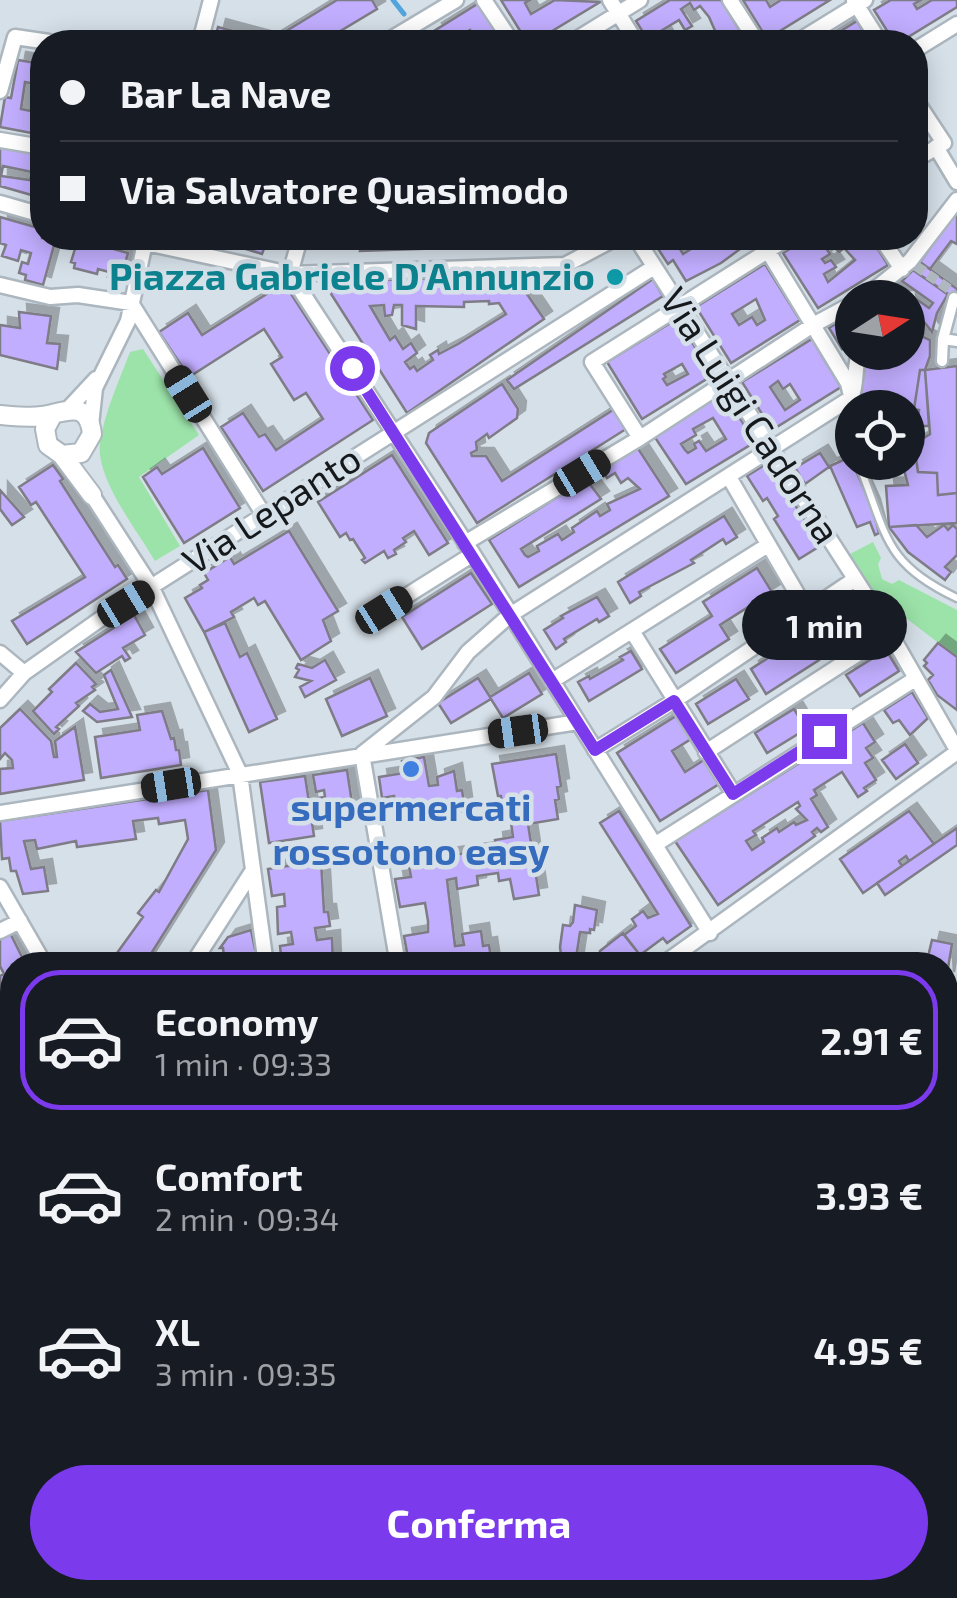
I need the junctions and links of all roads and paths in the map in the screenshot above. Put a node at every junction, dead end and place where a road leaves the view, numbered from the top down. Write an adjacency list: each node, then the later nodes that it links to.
1 (211, 0): 10 (street)
2 (456, 0): 11 (street)
3 (484, 0): 12 (street)
4 (610, 0): 8 (street)
5 (640, 0): 8 (street)
6 (730, 0): 15 (street)
7 (858, 2): 16 (street); 17 (street)
8 (618, 14): 13 (street); 14 (street)
9 (957, 24): 19 (street)
10 (203, 30)
11 (406, 30)
12 (504, 30)
13 (592, 30)
14 (628, 30)
15 (749, 30)
16 (815, 30)
17 (873, 30)
18 (30, 40): 20 (street)
19 (928, 42)
20 (0, 91)
21 (928, 123): 24 (street)
22 (0, 140): 23 (street)
23 (30, 144)
24 (940, 145): 25 (street); 26 (street)
25 (928, 152)
26 (957, 182)
27 (957, 200): 30 (street)
28 (0, 204): 29 (street)
29 (30, 212)
30 (928, 240)
31 (143, 250): 46 (street)
32 (188, 250): 42 (street)
33 (297, 250): 42 (street)
34 (593, 250): 42 (street)
35 (643, 250): 41 (street, Via Luigi Cadorna)
36 (756, 250): 47 (street)
37 (768, 250): 49 (street)
38 (893, 250): 40 (street)
39 (921, 250): 40 (street)
40 (909, 266): 43 (street)
41 (654, 267): 47 (street, Via Luigi Cadorna); 60 (street, Via Lepanto)
42 (290, 274): 60 (street)
43 (889, 280)
44 (0, 285): 46 (street)
45 (954, 298): 50 (street)
46 (132, 303): 53 (street); 69 (street)
47 (680, 308): 54 (street, Via Luigi Cadorna); 62 (street)
48 (835, 313): 49 (street)
49 (814, 325): 54 (street); 55 (street)
50 (942, 340): 51 (street); 52 (street)
51 (957, 341)
52 (942, 361)
53 (100, 374): 57 (street); 59 (street)
54 (728, 381): 62 (street); 64 (street, Via Luigi Cadorna)
55 (847, 390)
56 (835, 408): 64 (street)
57 (61, 411): 58 (street); 59 (street); 61 (street)
58 (0, 417): 61 (street)
59 (92, 426): 63 (street)
60 (393, 432): 69 (street, Via Lepanto); 71 (street)
61 (45, 437): 65 (street)
62 (640, 438): 71 (street)
63 (86, 448): 65 (street); 68 (street)
64 (773, 449): 66 (street); 72 (street, Via Luigi Cadorna)
65 (62, 456): 68 (street)
66 (729, 477): 70 (street); 77 (street)
67 (864, 480): 74 (lane)
68 (92, 495): 73 (street)
69 (264, 515): 73 (street, Via Lepanto)
70 (768, 544): 75 (street); 78 (street)
71 (469, 549): 76 (street); 77 (street)
72 (855, 579): 75 (street); 79 (street, Via Luigi Cadorna)
73 (152, 588): 81 (street, Via Lepanto); 91 (street)
74 (957, 598)
75 (806, 609): 85 (street)
76 (384, 610)
77 (510, 615): 83 (street); 90 (street)
78 (632, 631): 83 (street); 85 (street)
79 (890, 633): 82 (street, Via Luigi Cadorna); 89 (street)
80 (1, 656): 81 (street)
81 (24, 673): 84 (street, Via Lepanto)
82 (915, 679): 88 (street, Via Luigi Cadorna); 92 (street)
83 (552, 681): 86 (street)
84 (0, 700)
85 (674, 701): 87 (street); 89 (street)
86 (578, 722): 87 (street); 90 (street)
87 (595, 750): 94 (street)
88 (957, 751): 99 (street)
89 (706, 752): 92 (street)
90 (362, 754): 91 (street); 103 (street)
91 (240, 774): 93 (street); 95 (street)
92 (733, 794): 94 (street)
93 (0, 812)
94 (656, 844): 99 (street)
95 (253, 870): 101 (street); 102 (street)
96 (0, 887): 97 (street)
97 (20, 921): 98 (street); 100 (street)
98 (0, 930)
99 (710, 932): 104 (street)
100 (38, 952)
101 (200, 952)
102 (264, 952)
103 (396, 952)
104 (681, 952)

